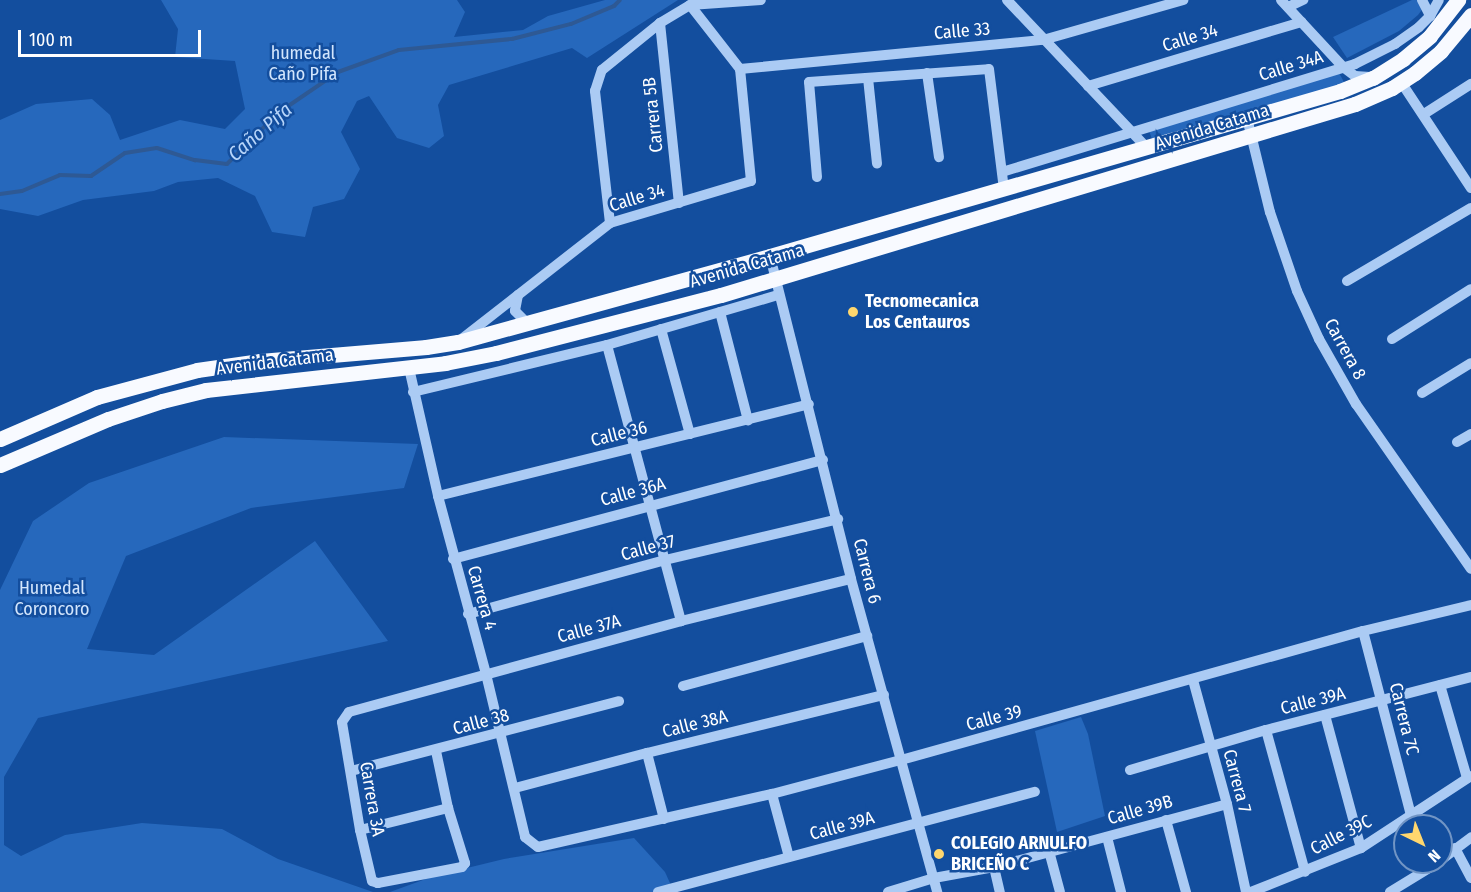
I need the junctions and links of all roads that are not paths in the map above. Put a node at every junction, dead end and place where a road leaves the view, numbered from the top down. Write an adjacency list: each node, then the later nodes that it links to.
1 (761, 0): 9 (street)
2 (1007, 0): 14 (street)
3 (1183, 0): 14 (street, Calle 33)
4 (1304, 0): 8 (street)
5 (1422, 0): 11 (street)
6 (1439, 0): 11 (street, Calle 34A)
7 (1458, 0): 19 (main road, Avenida Catama)
8 (1285, 4): 12 (street)
9 (690, 5): 13 (street); 16 (street)
10 (1471, 15): 20 (main road, Avenida Catama)
11 (1430, 16): 15 (street, Calle 34A)
12 (1302, 22): 15 (street); 22 (street, Calle 34)
13 (660, 23): 34 (street, Carrera 5B); 36 (street)
14 (1043, 40): 16 (street, Calle 33); 22 (street)
15 (1343, 67): 19 (street); 25 (street, Calle 34A)
16 (740, 69): 34 (street, Calle 34)
17 (927, 73): 18 (street); 28 (street); 30 (street)
18 (868, 78): 29 (street); 31 (street)
19 (1373, 78): 24 (main road, Avenida Catama)
20 (1401, 82): 23 (street); 26 (main road, Avenida Catama)
21 (1471, 84): 23 (street)
22 (1088, 86): 25 (street)
23 (1424, 114): 32 (street)
24 (1247, 118): 26 (street, Carrera 8); 27 (main road, Avenida Catama)
25 (1133, 132): 27 (street); 30 (street, Calle 34A)
26 (1252, 135): 38 (main road, Avenida Catama); 67 (street, Carrera 8)
27 (1146, 147): 33 (main road, Avenida Catama)
28 (939, 157)
29 (877, 164)
30 (1002, 172): 33 (street)
31 (818, 177)
32 (1471, 188)
33 (1004, 189): 37 (main road, Avenida Catama)
34 (679, 202): 36 (street, Calle 34)
35 (1471, 208): 39 (street)
36 (610, 223): 41 (street, Calle 34)
37 (770, 256): 38 (street, Carrera 6); 44 (main road, Avenida Catama)
38 (775, 279): 42 (street, Carrera 6); 50 (main road, Avenida Catama)
39 (1347, 281)
40 (1471, 289): 46 (street)
41 (518, 295): 44 (street); 47 (street, Calle 34)
42 (778, 295): 43 (street, Avenida Catama); 53 (street, Carrera 6)
43 (720, 312): 45 (street, Avenida Catama); 54 (street)
44 (527, 323): 47 (main road, Avenida Catama)
45 (660, 329): 48 (street, Avenida Catama); 55 (street)
46 (1392, 339)
47 (458, 342): 57 (main road, Avenida Catama)
48 (606, 345): 51 (street, Avenida Catama); 59 (street)
49 (1471, 363): 52 (street)
50 (409, 368): 51 (street, Carrera 4); 61 (main road, Avenida Catama)
51 (413, 392): 62 (street, Carrera 4)
52 (1422, 393)
53 (809, 405): 54 (street, Calle 36); 60 (street, Carrera 6)
54 (748, 420): 55 (street, Calle 36)
55 (690, 434): 59 (street, Calle 36)
56 (1471, 434): 58 (street)
57 (0, 439)
58 (1457, 442)
59 (634, 448): 62 (street, Calle 36); 63 (street)
60 (823, 460): 63 (street, Calle 36A); 64 (street, Carrera 6)
61 (0, 465)
62 (438, 496): 65 (street, Carrera 4)
63 (650, 504): 65 (street, Calle 36A); 66 (street)
64 (838, 519): 66 (street, Calle 37); 68 (street, Carrera 6)
65 (453, 559): 70 (street, Carrera 4)
66 (665, 560): 70 (street, Calle 37); 71 (street)
67 (1471, 569)
68 (851, 579): 71 (street, Calle 37A); 73 (street, Carrera 6)
69 (1471, 605): 72 (street, Calle 39)
70 (468, 614): 74 (street, Carrera 4)
71 (681, 621): 74 (street, Calle 37A)
72 (1363, 631): 76 (street, Calle 39); 81 (street, Carrera 7C)
73 (867, 636): 78 (street); 79 (street, Carrera 6)
74 (486, 674): 83 (street, Calle 37A); 85 (street, Carrera 4)
75 (1471, 677): 77 (street, Calle 39A)
76 (1193, 680): 86 (street, Carrera 7); 89 (street, Calle 39)
77 (1440, 685): 81 (street, Calle 39A); 92 (street)
78 (683, 686)
79 (884, 695): 88 (street, Calle 38A); 89 (street, Carrera 6)
80 (619, 701): 85 (street, Calle 38)
81 (1383, 701): 82 (street, Calle 39A); 98 (street, Carrera 7C)
82 (1325, 715): 84 (street, Calle 39A); 108 (street)
83 (342, 722): 91 (street, Carrera 3A)
84 (1266, 730): 86 (street, Calle 39A); 113 (street)
85 (500, 734): 87 (street, Calle 38); 93 (street, Carrera 4)
86 (1210, 745): 90 (street, Calle 39A); 96 (street, Carrera 7)
87 (436, 751): 91 (street, Calle 38); 97 (street)
88 (647, 753): 93 (street, Calle 38A); 100 (street)
89 (901, 760): 95 (street, Calle 39); 102 (street, Carrera 6)
90 (1130, 770)
91 (351, 771): 104 (street, Carrera 3A)
92 (1469, 777): 99 (street, Calle 39C)
93 (515, 788): 105 (street, Carrera 4)
94 (1035, 792): 102 (street, Calle 39A)
95 (772, 794): 100 (street, Calle 39); 111 (street)
96 (1227, 804): 101 (street, Calle 39B); 126 (street, Carrera 7)
97 (448, 808): 104 (street); 104 (street, Carrera 3A)
98 (1411, 814)
99 (1413, 814)
100 (664, 819): 105 (street, Calle 39)
101 (1166, 820): 106 (street, Calle 39B); 125 (street)
102 (918, 823): 111 (street, Calle 39A); 115 (street, Carrera 6)
103 (1393, 827): 108 (street, Calle 39C)
104 (360, 830)
105 (525, 837)
106 (1107, 837): 110 (street, Calle 39B); 124 (street)
107 (1471, 837): 109 (street)
108 (1361, 848): 113 (street, Calle 39C)
109 (1455, 848): 116 (street)
110 (1049, 851): 112 (street, Calle 39B); 123 (street)
111 (789, 857): 117 (street, Calle 39A)
112 (994, 867): 115 (street, Calle 39B); 122 (street)
113 (1305, 872): 127 (street, Calle 39C)
114 (1425, 874): 118 (street)
115 (934, 878): 120 (street, Calle 39B); 121 (street, Carrera 6)
116 (1471, 879)
117 (701, 887): 119 (street, Calle 39A)
118 (1408, 888): 128 (street)
119 (658, 892)
120 (888, 892)
121 (937, 892)
122 (1000, 892)
123 (1060, 892)
124 (1121, 892)
125 (1186, 892)
126 (1246, 892)
127 (1251, 892)
128 (1390, 892)

